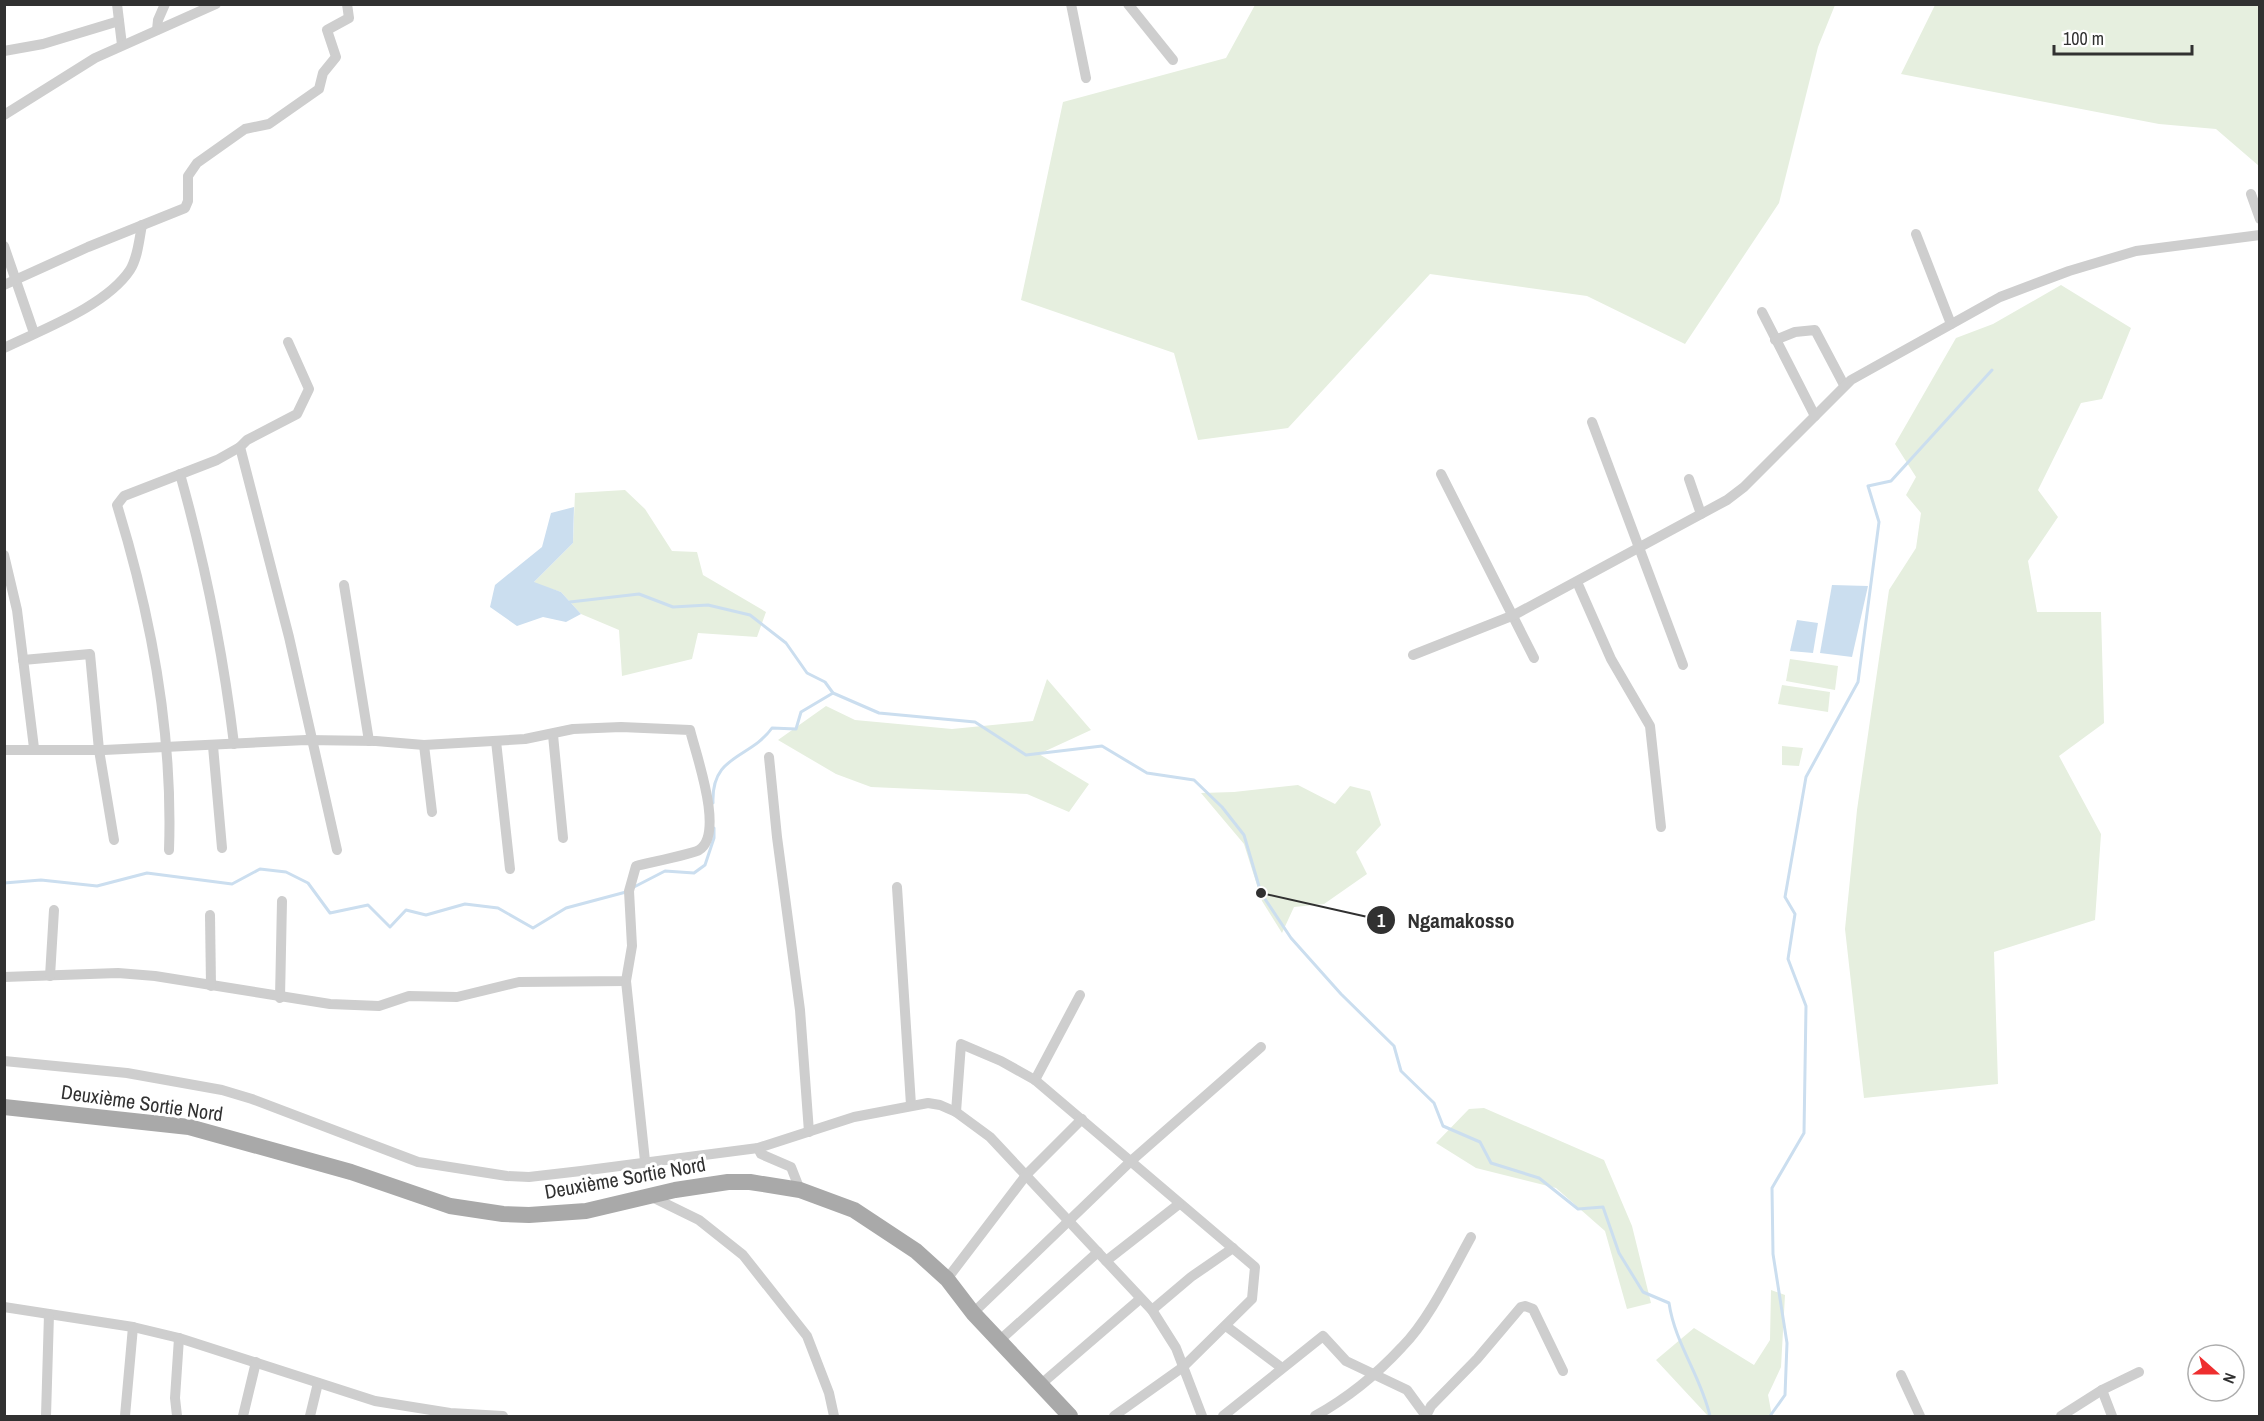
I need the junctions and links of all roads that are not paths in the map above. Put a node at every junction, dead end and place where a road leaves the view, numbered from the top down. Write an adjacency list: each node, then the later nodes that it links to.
1 (117, 4): 7 (street)
2 (165, 4): 8 (street)
3 (216, 4): 8 (street)
4 (346, 4): 16 (street)
5 (1071, 4): 12 (street)
6 (1128, 4): 11 (street)
7 (119, 21): 9 (street); 10 (street)
8 (157, 30): 9 (street)
9 (122, 45): 13 (street)
10 (4, 51)
11 (1173, 60)
12 (1086, 78)
13 (4, 115)
14 (2251, 194): 15 (street)
15 (2259, 219)
16 (142, 225): 20 (street); 24 (street)
17 (1916, 234): 23 (street)
18 (2259, 235): 23 (street)
19 (4, 246): 20 (street)
20 (18, 281): 21 (street); 24 (street)
21 (4, 285)
22 (1762, 312): 25 (street)
23 (1951, 324): 28 (street)
24 (34, 333): 27 (street)
25 (1775, 340): 28 (street); 29 (street)
26 (288, 342): 31 (street)
27 (4, 348)
28 (1844, 385): 29 (street)
29 (1815, 416): 35 (street)
30 (1592, 422): 36 (street)
31 (240, 447): 32 (street); 46 (street)
32 (180, 474): 49 (street); 52 (street)
33 (1441, 474): 40 (street)
34 (1689, 479): 35 (street)
35 (1701, 514): 36 (street)
36 (1640, 547): 38 (street); 44 (street)
37 (4, 555): 43 (street)
38 (1577, 582): 40 (street); 58 (street)
39 (344, 585): 47 (street)
40 (1514, 615): 41 (street); 42 (street)
41 (1413, 655)
42 (1534, 658)
43 (23, 660): 53 (street); 55 (street)
44 (1683, 665)
45 (553, 735): 48 (street); 59 (street); 71 (street)
46 (312, 740): 47 (street); 49 (street); 63 (street)
47 (369, 741): 50 (street)
48 (496, 741): 50 (street); 64 (street)
49 (234, 744): 51 (street)
50 (424, 745): 57 (street)
51 (213, 746): 52 (street); 61 (street)
52 (166, 747): 55 (street); 62 (street)
53 (34, 748): 54 (street); 55 (street)
54 (4, 750)
55 (99, 750): 60 (street)
56 (769, 757): 82 (street)
57 (432, 813)
58 (1661, 827)
59 (563, 838)
60 (114, 840)
61 (222, 848)
62 (169, 850)
63 (337, 850)
64 (510, 869)
65 (897, 887): 78 (street)
66 (282, 901): 74 (street)
67 (54, 910): 69 (street)
68 (210, 915): 72 (street)
69 (50, 975): 70 (street); 72 (street)
70 (4, 977)
71 (626, 981): 74 (street); 84 (street)
72 (211, 986): 74 (street)
73 (1080, 995): 77 (street)
74 (280, 998)
75 (1260, 1047): 85 (street)
76 (4, 1061): 84 (street)
77 (1035, 1080): 80 (street); 81 (street)
78 (910, 1105): 80 (street); 82 (street)
79 (4, 1107): 88 (main road, Deuxième Sortie Nord)
80 (956, 1112): 86 (street)
81 (1083, 1119): 85 (street); 86 (street)
82 (809, 1132): 83 (street)
83 (758, 1148): 84 (street); 87 (street)
84 (645, 1161)
85 (1131, 1161): 89 (street); 90 (street)
86 (1027, 1174): 90 (street); 95 (street)
87 (800, 1190): 88 (main road, Deuxième Sortie Nord); 95 (main road, Deuxième Sortie Nord)
88 (650, 1196): 122 (street)
89 (1179, 1204): 92 (street); 94 (street)
90 (1067, 1222): 93 (street); 99 (street)
91 (1471, 1237): 110 (street)
92 (1233, 1248): 98 (street); 101 (street)
93 (1098, 1252): 94 (street); 104 (street)
94 (1107, 1261): 96 (street)
95 (947, 1279): 99 (main road, Deuxième Sortie Nord)
96 (1140, 1299): 98 (street); 113 (street)
97 (4, 1307): 100 (street)
98 (1152, 1310): 106 (street)
99 (973, 1313): 104 (main road, Deuxième Sortie Nord)
100 (49, 1314): 102 (street); 116 (street)
101 (1226, 1326): 106 (street); 107 (street)
102 (133, 1327): 103 (street); 117 (street)
103 (179, 1338): 105 (street); 118 (street)
104 (1000, 1340): 113 (main road, Deuxième Sortie Nord)
105 (256, 1362): 112 (street); 119 (street)
106 (1183, 1367): 124 (street); 125 (street)
107 (1282, 1368): 110 (street); 126 (street)
108 (1563, 1371): 128 (street)
109 (2139, 1372): 114 (street)
110 (1372, 1374): 127 (street); 128 (street)
111 (1901, 1375): 129 (street)
112 (318, 1383): 115 (street); 120 (street)
113 (1040, 1385): 123 (main road, Deuxième Sortie Nord)
114 (2102, 1390): 130 (street); 131 (street)
115 (450, 1415): 121 (street)
116 (46, 1416)
117 (125, 1416)
118 (177, 1416)
119 (243, 1416)
120 (310, 1416)
121 (503, 1416)
122 (834, 1416)
123 (1070, 1416)
124 (1114, 1416)
125 (1202, 1416)
126 (1223, 1416)
127 (1315, 1416)
128 (1426, 1416)
129 (1920, 1416)
130 (2061, 1416)
131 (2112, 1416)

